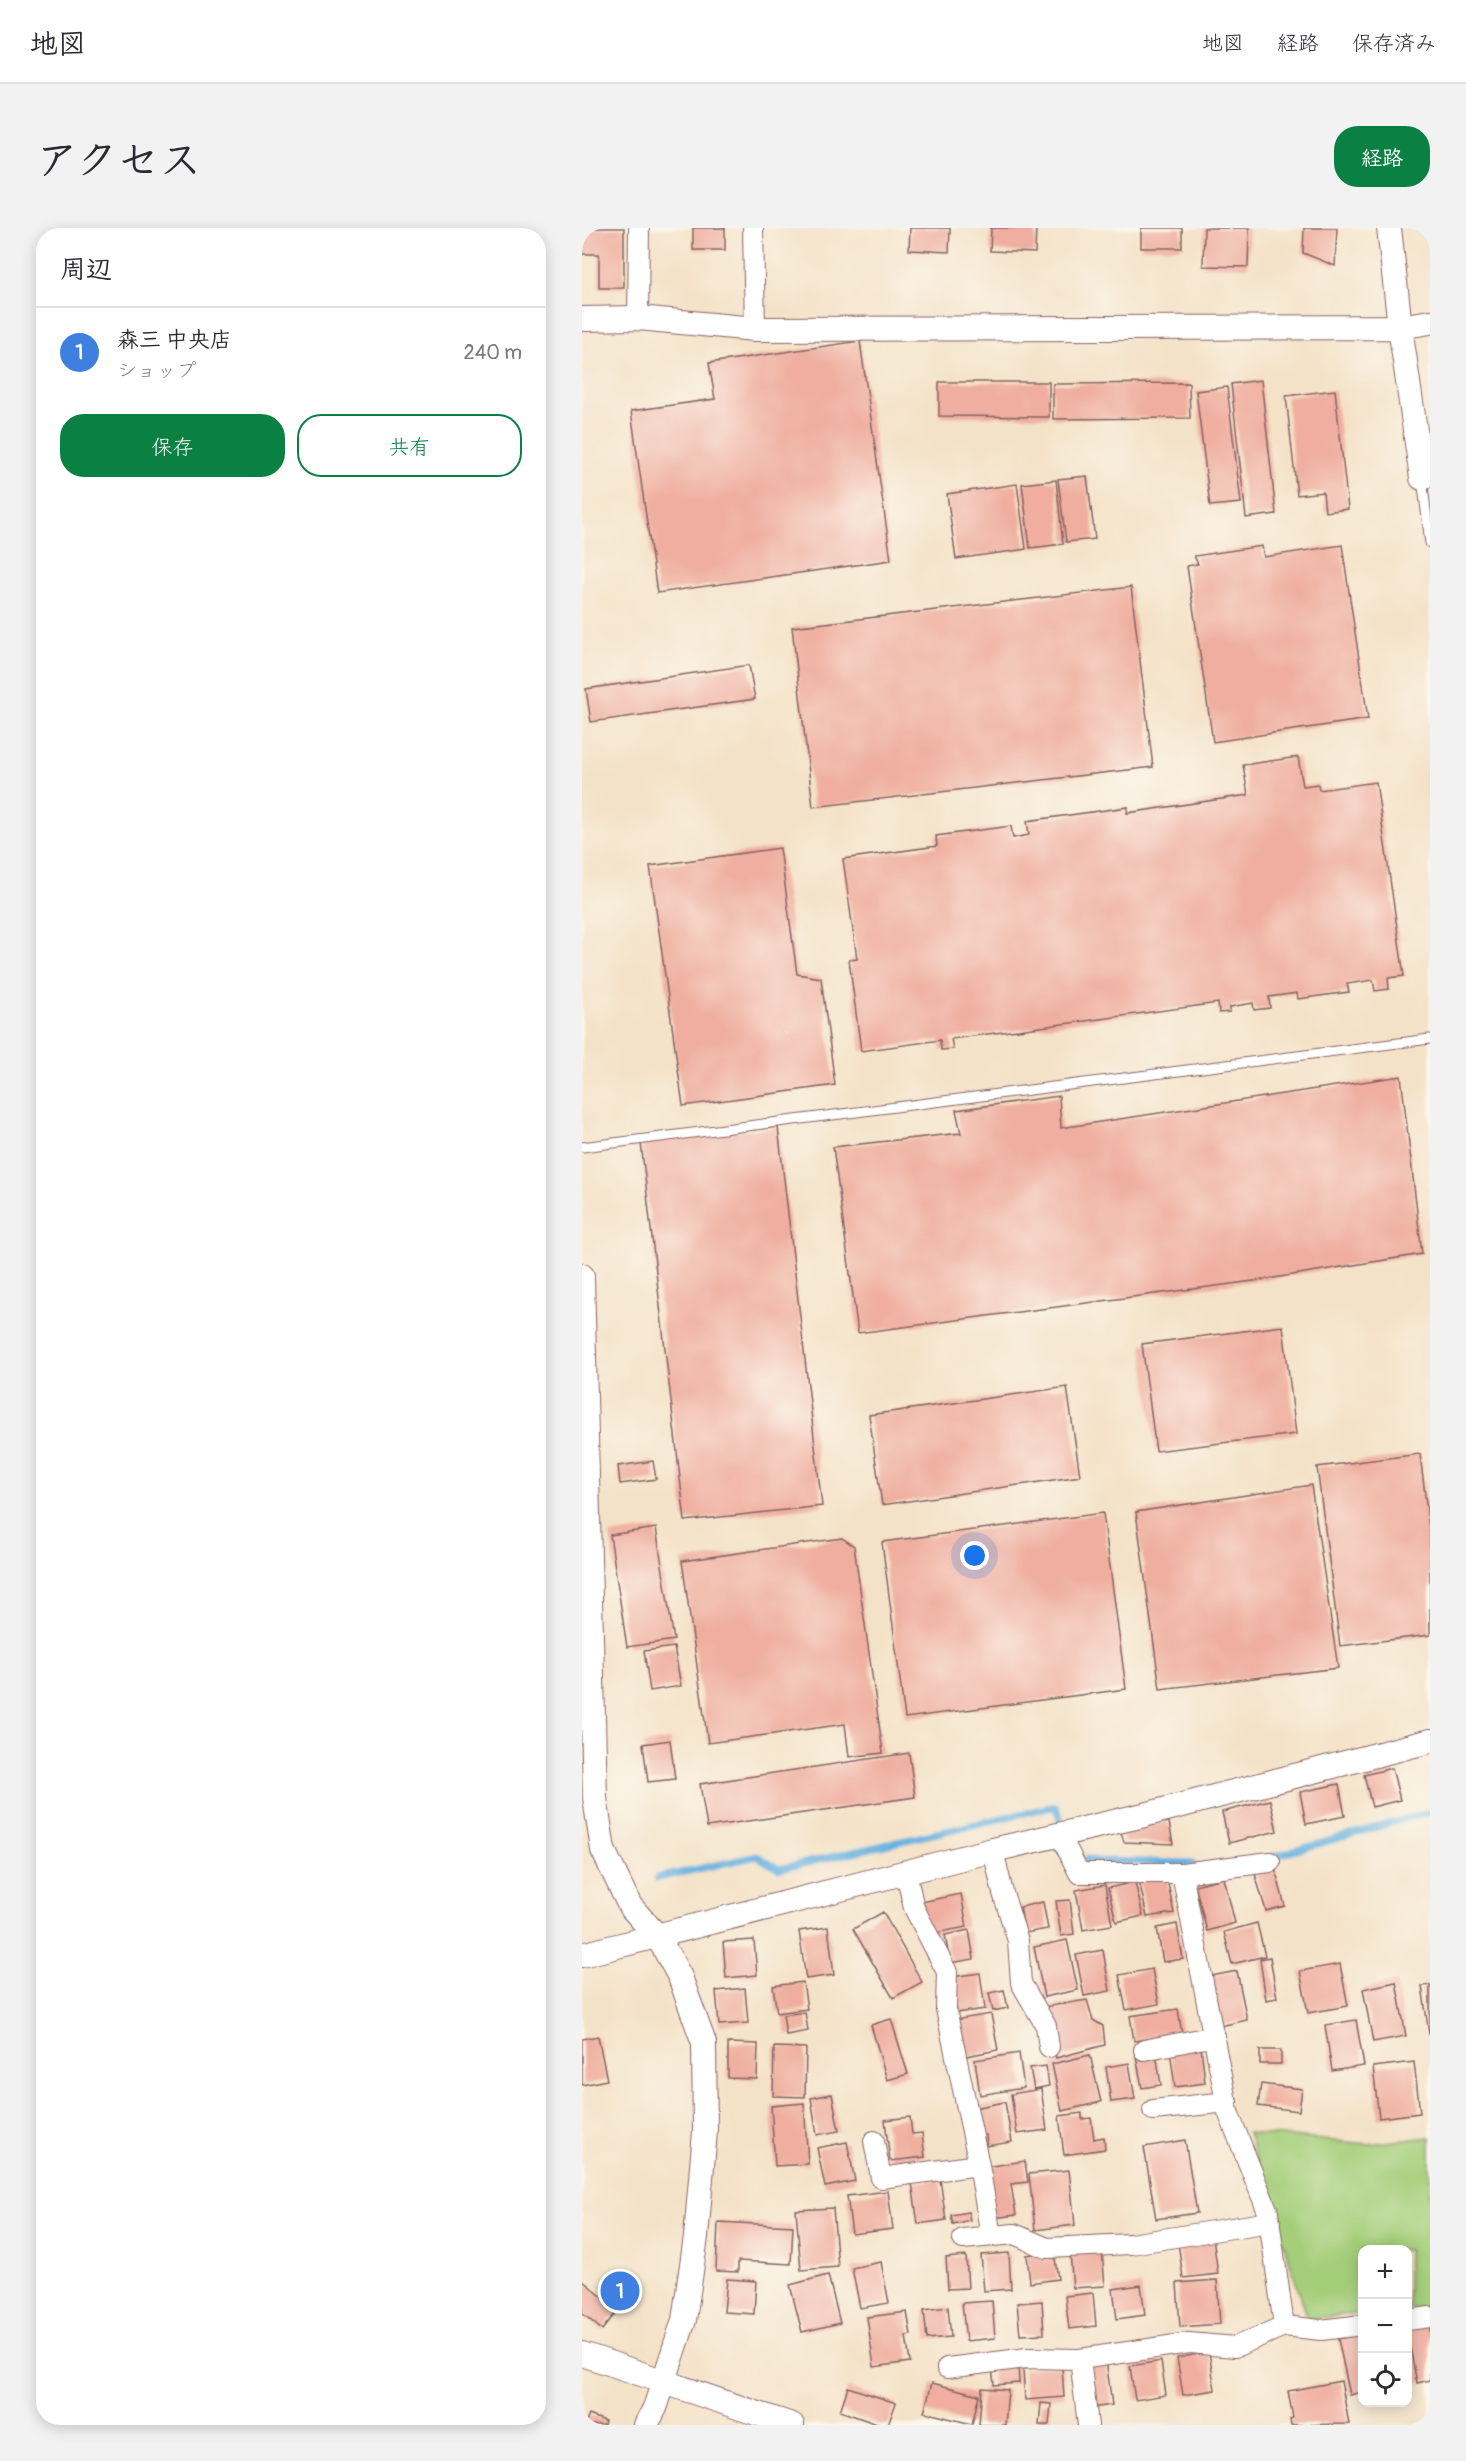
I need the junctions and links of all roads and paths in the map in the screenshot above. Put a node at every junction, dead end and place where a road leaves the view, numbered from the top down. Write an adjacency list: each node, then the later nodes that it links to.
1 (639, 228): 4 (street)
2 (753, 228): 8 (street)
3 (1389, 228): 7 (street)
4 (638, 318): 5 (street); 8 (street)
5 (582, 319)
6 (1430, 322): 7 (street)
7 (1400, 327): 8 (street); 9 (street)
8 (755, 329)
9 (1422, 478): 10 (lane)
10 (1430, 543)
11 (1430, 1039): 12 (lane)
12 (582, 1147)
13 (582, 1276): 20 (street)
14 (1430, 1741): 15 (street)
15 (1060, 1835): 16 (street); 19 (street)
16 (993, 1850): 18 (street); 23 (street)
17 (1270, 1862): 19 (street)
18 (906, 1873): 20 (street); 28 (street)
19 (1182, 1873): 22 (street)
20 (658, 1937): 21 (street); 39 (street)
21 (582, 1955)
22 (1215, 2036): 24 (street); 25 (street)
23 (1049, 2047)
24 (1144, 2050)
25 (1227, 2102): 26 (street); 29 (street)
26 (1153, 2110)
27 (874, 2141): 28 (street)
28 (979, 2165): 30 (street)
29 (1270, 2222): 30 (street); 35 (street)
30 (991, 2236): 31 (street)
31 (963, 2239)
32 (1430, 2317): 33 (street)
33 (1412, 2319)
34 (1358, 2325): 35 (street)
35 (1284, 2326): 37 (street)
36 (582, 2354): 39 (street)
37 (1080, 2359): 38 (street); 42 (street)
38 (947, 2368)
39 (663, 2380): 40 (street); 41 (street)
40 (646, 2425)
41 (792, 2425)
42 (1088, 2425)

